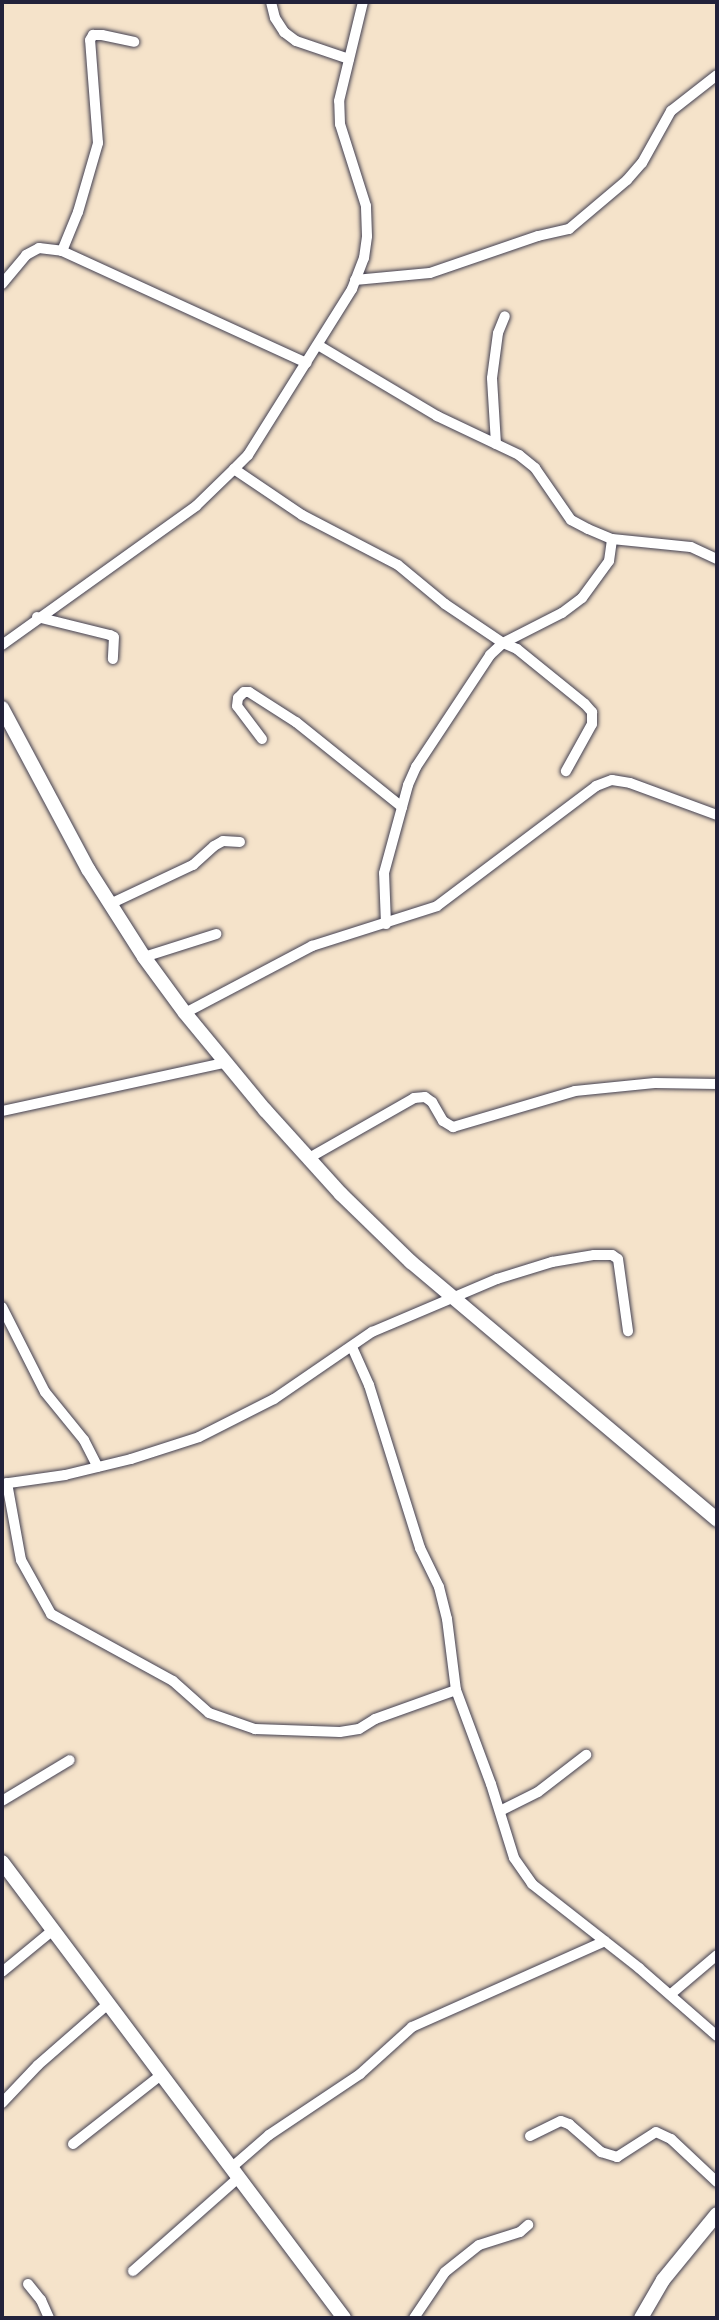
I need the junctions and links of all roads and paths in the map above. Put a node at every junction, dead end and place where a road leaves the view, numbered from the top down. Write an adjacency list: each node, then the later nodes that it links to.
1 (271, 2): 4 (street)
2 (363, 2): 4 (street)
3 (134, 42): 6 (street)
4 (349, 59): 7 (street)
5 (717, 75): 7 (street)
6 (62, 251): 8 (street); 11 (street)
7 (355, 280): 10 (street)
8 (2, 284)
9 (505, 316): 12 (street)
10 (318, 345): 11 (street); 12 (street)
11 (307, 363): 13 (street)
12 (496, 444): 14 (street)
13 (234, 470): 16 (street); 17 (street)
14 (612, 538): 15 (street); 17 (street)
15 (717, 559)
16 (37, 617): 18 (street); 19 (street)
17 (503, 643): 22 (street); 23 (street)
18 (2, 645)
19 (113, 660)
20 (2, 708): 26 (main road)
21 (262, 738): 23 (street)
22 (566, 771)
23 (402, 807): 27 (street)
24 (717, 815): 27 (street)
25 (240, 842): 26 (street)
26 (110, 904): 29 (main road)
27 (386, 924): 30 (street)
28 (216, 934): 29 (street)
29 (144, 957): 30 (main road)
30 (185, 1013): 31 (main road)
31 (224, 1063): 33 (street); 34 (main road)
32 (717, 1084): 34 (street)
33 (2, 1111)
34 (309, 1158): 35 (main road)
35 (452, 1297): 37 (street); 38 (street); 41 (main road)
36 (2, 1307): 39 (street)
37 (628, 1331)
38 (352, 1347): 39 (street); 42 (street)
39 (98, 1467): 40 (street)
40 (4, 1483): 42 (street)
41 (717, 1520)
42 (456, 1690): 46 (street)
43 (586, 1755): 46 (street)
44 (70, 1760): 45 (street)
45 (2, 1801)
46 (500, 1811): 49 (street)
47 (2, 1862): 48 (main road)
48 (53, 1930): 51 (street); 53 (main road)
49 (606, 1941): 52 (street); 59 (street)
50 (717, 1955): 52 (street)
51 (2, 1972)
52 (671, 1994): 54 (street)
53 (108, 2004): 55 (main road); 56 (street)
54 (717, 2036)
55 (161, 2075): 58 (street); 59 (main road)
56 (2, 2103)
57 (530, 2136): 60 (street)
58 (73, 2144)
59 (235, 2173): 63 (street); 66 (main road)
60 (717, 2182)
61 (717, 2214): 68 (main road)
62 (528, 2225): 67 (street)
63 (133, 2270)
64 (28, 2284): 65 (street)
65 (49, 2318)
66 (344, 2318)
67 (414, 2318)
68 (641, 2318)

